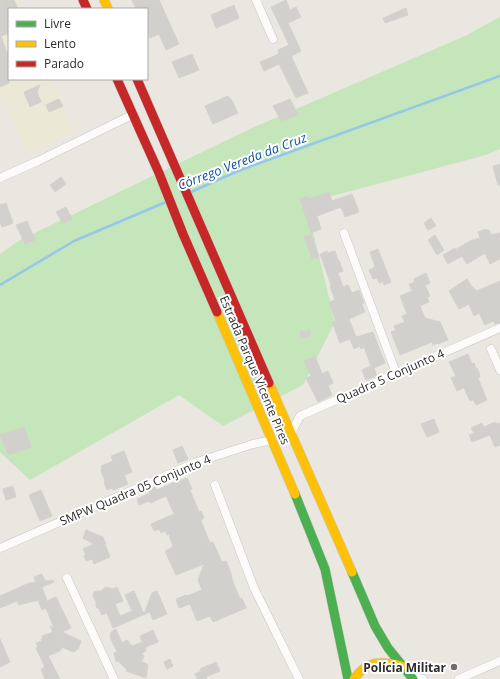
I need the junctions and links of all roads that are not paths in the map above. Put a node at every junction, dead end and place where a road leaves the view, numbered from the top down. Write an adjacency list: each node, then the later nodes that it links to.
1 (256, 0): 2 (street)
2 (273, 39)
3 (117, 80): 5 (main road, Estrada Parque Vicente Pires)
4 (138, 80): 12 (main road, Estrada Parque Vicente Pires)
5 (132, 116): 6 (street); 13 (main road, Estrada Parque Vicente Pires)
6 (0, 178)
7 (344, 233): 11 (street)
8 (500, 328): 11 (street, Quadra 5 Conjunto 4)
9 (491, 349): 10 (street)
10 (500, 370)
11 (396, 373): 12 (street, Quadra 5 Conjunto 4)
12 (292, 435): 18 (main road, Estrada Parque Vicente Pires)
13 (272, 440): 15 (street, SMPW Quadra 05 Conjunto 4); 22 (main road, Estrada Parque Vicente Pires)
14 (215, 485): 21 (street)
15 (0, 548)
16 (67, 578): 20 (street)
17 (500, 661): 25 (street)
18 (402, 666): 19 (main road, Estrada Parque Vicente Pires); 23 (main road)
19 (412, 677): 24 (street)
20 (114, 679)
21 (299, 679)
22 (348, 679)
23 (354, 679)
24 (423, 679)
25 (458, 679)

